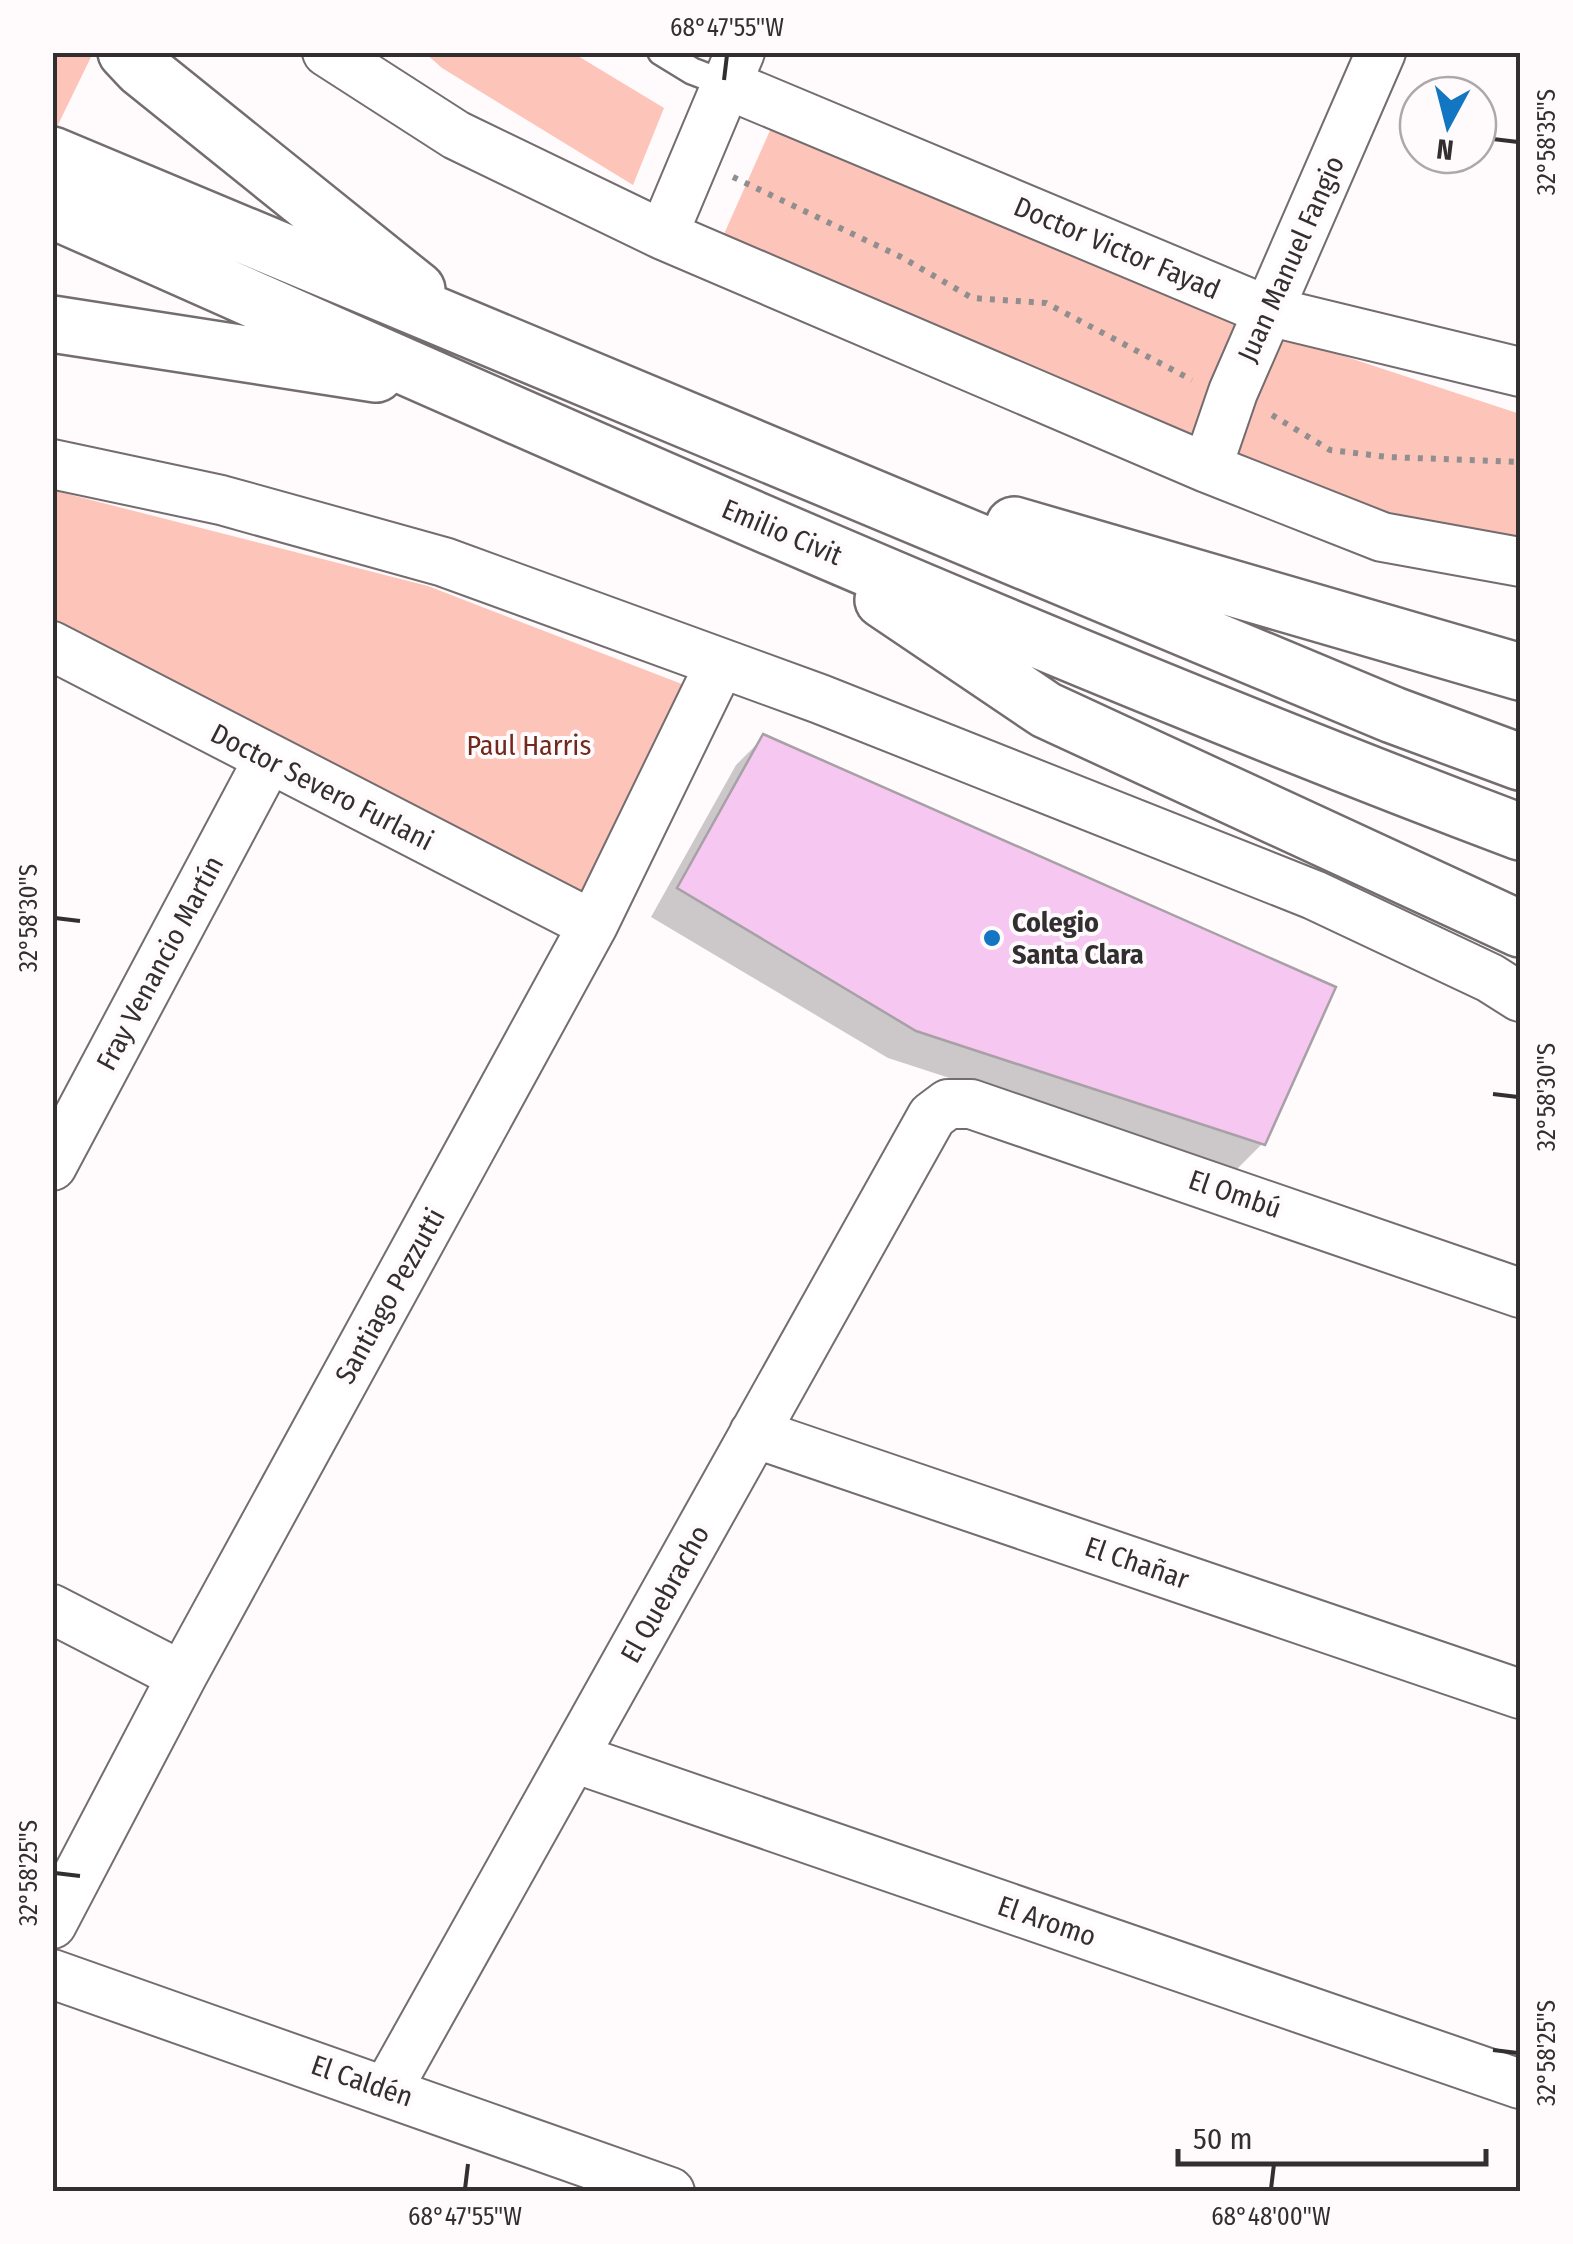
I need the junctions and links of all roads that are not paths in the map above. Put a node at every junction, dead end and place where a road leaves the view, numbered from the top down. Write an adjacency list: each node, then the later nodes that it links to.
1 (126, 52): 11 (highway)
2 (327, 52): 8 (street)
3 (662, 52): 5 (lane)
4 (1381, 52): 9 (street, Juan Manuel Fangio)
5 (733, 68): 8 (street); 9 (street, Doctor Victor Fayad)
6 (52, 155): 11 (highway)
7 (52, 210): 13 (highway, Emilio Civit)
8 (663, 235): 16 (street)
9 (1268, 311): 12 (street, Doctor Victor Fayad); 16 (street, Juan Manuel Fangio)
10 (52, 324): 13 (highway)
11 (466, 329): 14 (highway)
12 (1520, 372)
13 (447, 385): 17 (highway, Emilio Civit)
14 (778, 458): 21 (highway); 23 (highway)
15 (52, 464): 20 (street)
16 (1207, 468): 18 (street)
17 (785, 535): 24 (highway, Emilio Civit); 26 (highway)
18 (1520, 562)
19 (52, 646): 22 (street, Doctor Severo Furlani)
20 (720, 664): 25 (street, Santiago Pezzutti); 27 (street)
21 (1520, 672)
22 (268, 760): 25 (street, Doctor Severo Furlani); 29 (street, Fray Venancio Martín)
23 (1520, 762)
24 (1520, 832)
25 (593, 926): 33 (street, Santiago Pezzutti)
26 (1520, 929)
27 (1520, 997)
28 (948, 1104): 30 (street, El Ombú); 31 (street, El Quebracho)
29 (52, 1166)
30 (1520, 1292)
31 (754, 1433): 34 (street, El Chañar); 35 (street, El Quebracho)
32 (52, 1609): 33 (street)
33 (182, 1676): 36 (street, Santiago Pezzutti)
34 (1520, 1694)
35 (574, 1758): 38 (street, El Aromo); 39 (street, El Quebracho)
36 (52, 1924)
37 (52, 1974): 39 (street, El Caldén)
38 (1520, 2084)
39 (387, 2090): 40 (street, El Caldén)
40 (670, 2192)

